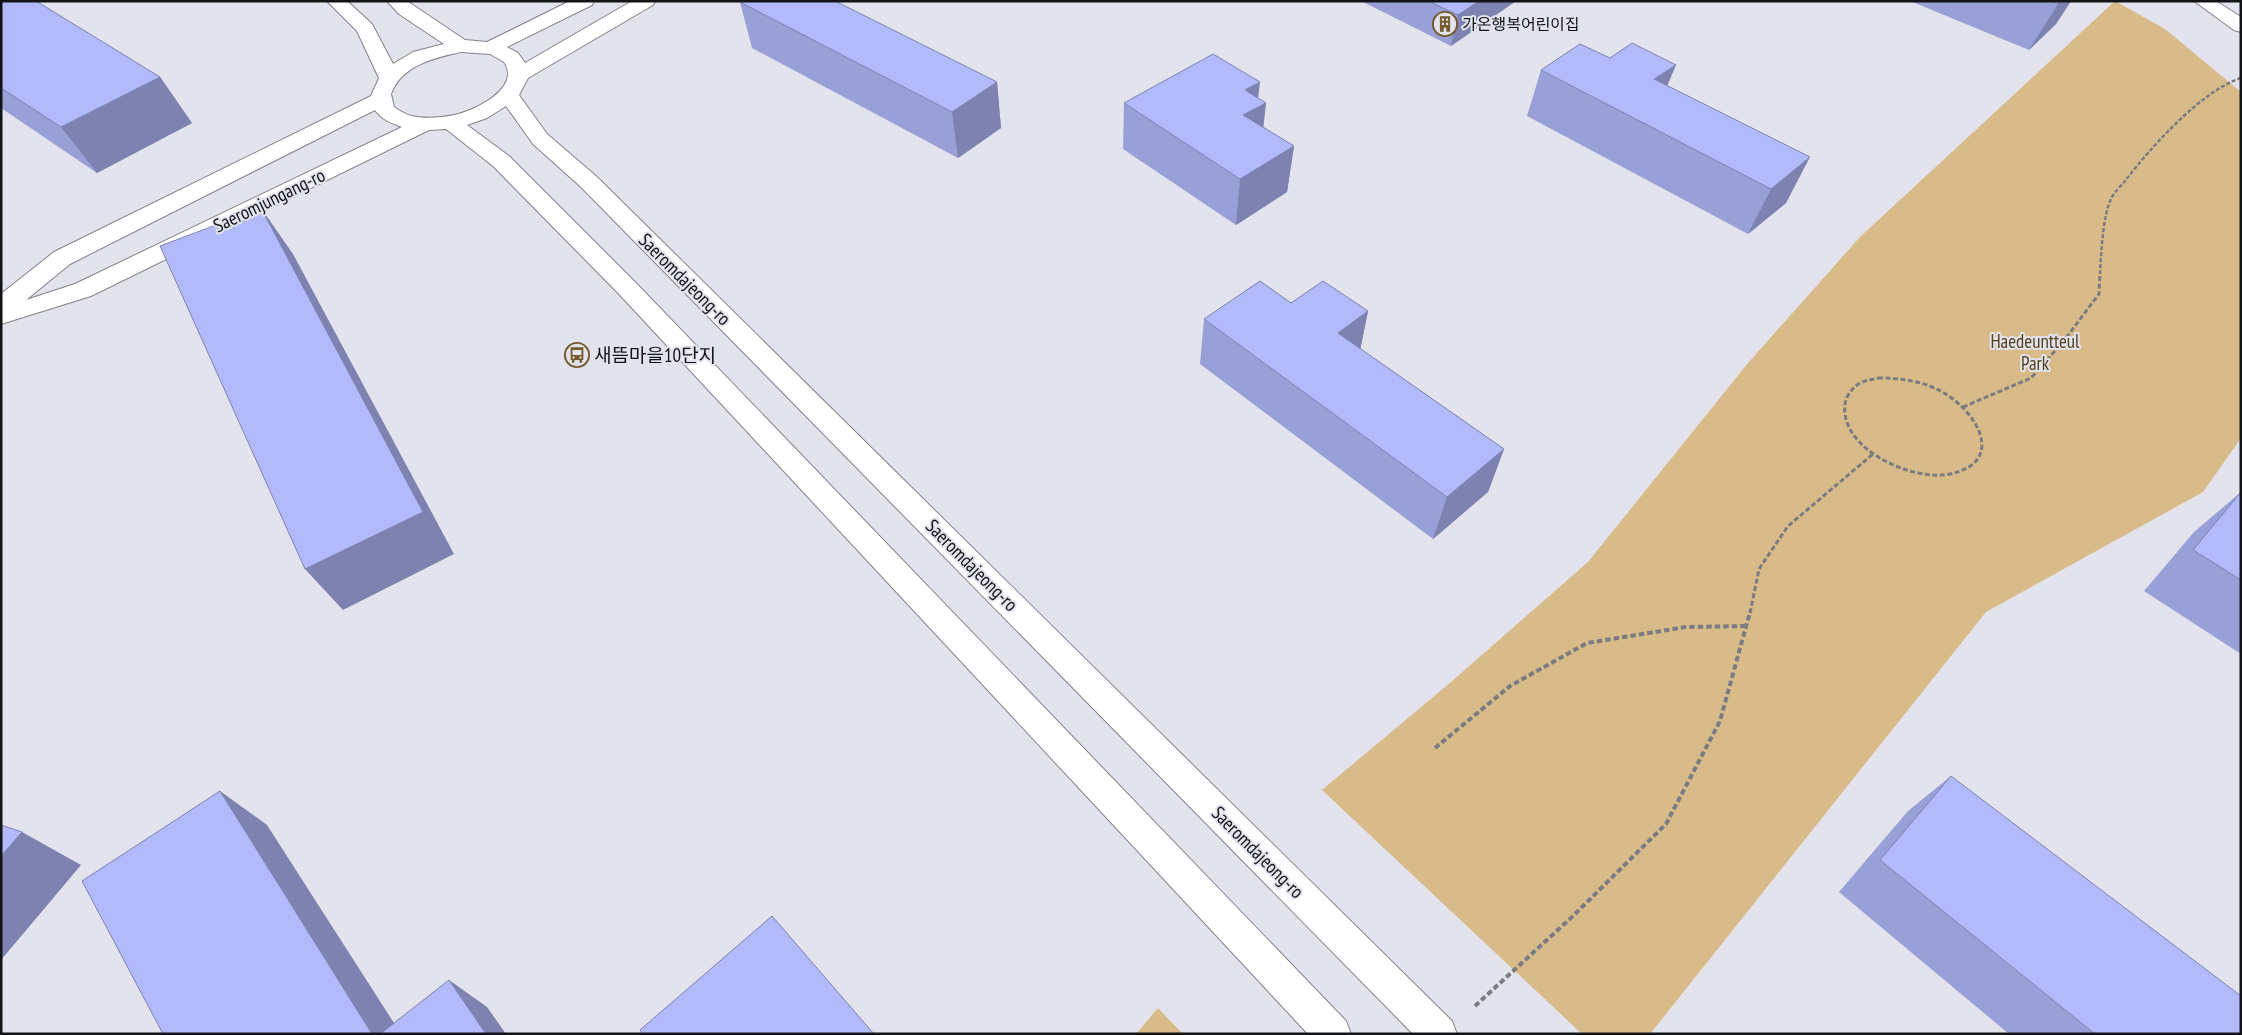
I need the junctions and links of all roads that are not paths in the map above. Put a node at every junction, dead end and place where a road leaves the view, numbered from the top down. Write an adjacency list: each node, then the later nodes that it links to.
1 (336, 1): 9 (street)
2 (396, 1): 7 (street)
3 (585, 1): 8 (street)
4 (646, 1): 10 (street, Saeromjungang-ro)
5 (2203, 1): 6 (street)
6 (2241, 26)
7 (461, 46): 8 (street); 9 (street)
8 (490, 48): 10 (street, Saeromdajeong-ro)
9 (389, 77): 11 (street)
10 (513, 85): 12 (street, Saeromjungang-ro); 16 (street, Saeromdajeong-ro)
11 (380, 99): 12 (street); 13 (street)
12 (437, 123): 14 (street, Saeromjungang-ro); 15 (street)
13 (1, 307)
14 (1, 316)
15 (1333, 1034)
16 (1439, 1034)

